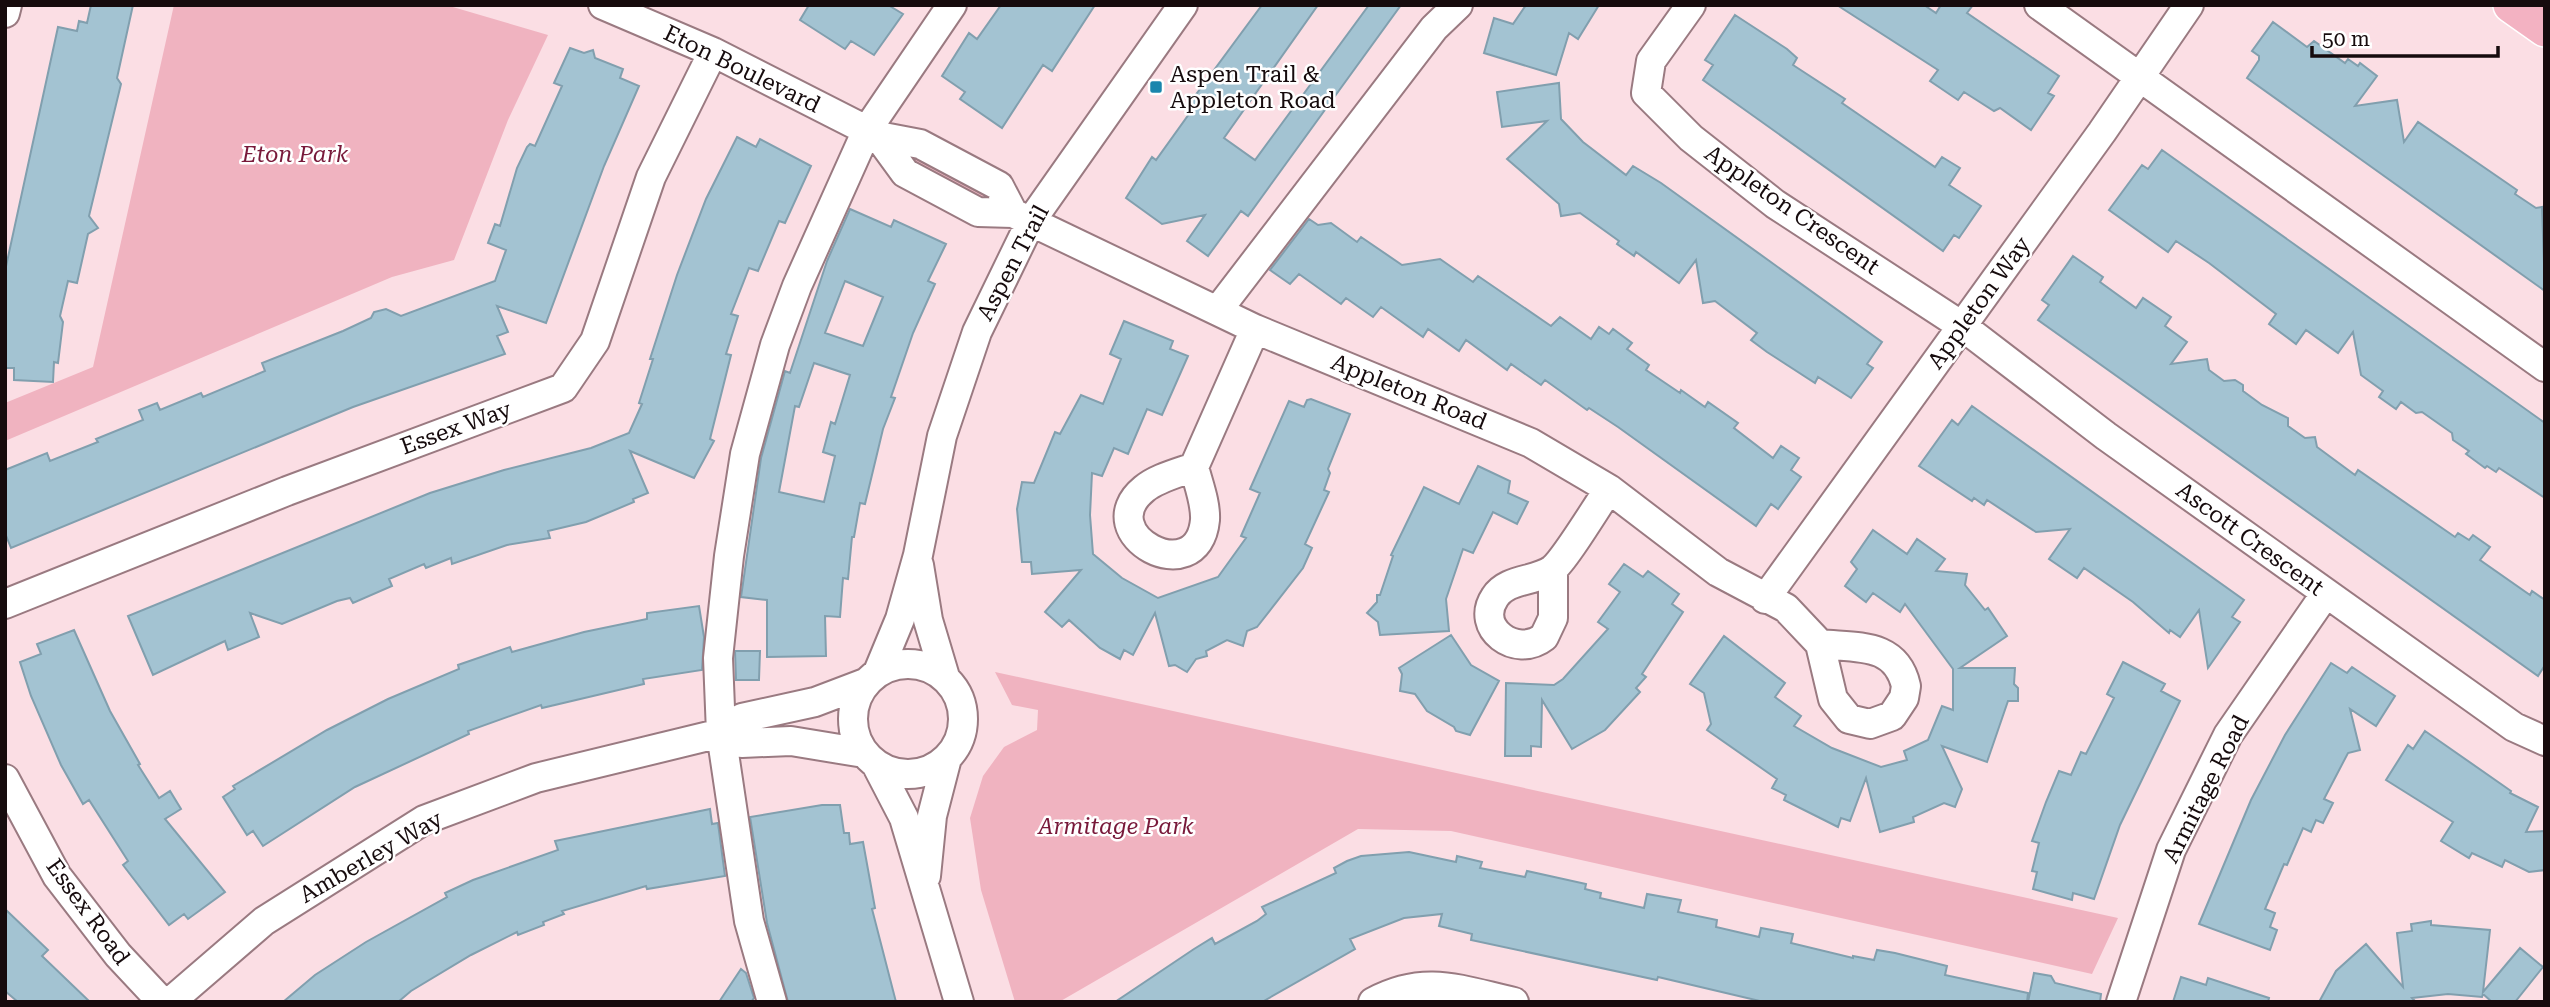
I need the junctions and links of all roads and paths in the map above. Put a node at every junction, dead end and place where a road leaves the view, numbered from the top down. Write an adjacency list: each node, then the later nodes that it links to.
1 (7, 5): 10 (street)
2 (603, 5): 12 (street, Eton Boulevard)
3 (952, 5): 14 (street)
4 (1183, 5): 15 (street, Aspen Trail)
5 (1458, 5): 16 (street)
6 (1691, 5): 17 (street, Appleton Crescent)
7 (2039, 5): 13 (street)
8 (2189, 5): 13 (street, Appleton Way)
9 (2511, 5): 11 (main road)
10 (5, 13)
11 (2545, 29)
12 (713, 52): 14 (street, Eton Boulevard); 26 (street, Essex Way)
13 (2140, 78): 17 (street, Appleton Way); 19 (street)
14 (872, 133): 15 (street, Eton Boulevard); 30 (street)
15 (1022, 217): 16 (street, Appleton Road); 22 (street, Aspen Trail)
16 (1217, 310): 18 (street, Appleton Road)
17 (1962, 326): 24 (street, Ascott Crescent); 25 (street, Appleton Way)
18 (1255, 329): 20 (street); 21 (street, Appleton Road)
19 (2545, 367)
20 (1194, 467)
21 (1609, 489): 23 (street); 25 (street, Appleton Road)
22 (918, 555): 28 (street, Aspen Trail); 29 (street, Aspen Trail)
23 (1553, 569)
24 (2326, 593): 31 (street, Ascott Crescent); 42 (street, Armitage Road)
25 (1765, 599): 27 (street, Appleton Road)
26 (5, 604)
27 (1820, 644)
28 (945, 677): 29 (street); 32 (street, Aspen Trail)
29 (871, 678): 30 (street, Amberley Way); 33 (street, Aspen Trail)
30 (721, 733): 33 (street, Amberley Way); 37 (street, Amberley Way); 38 (street)
31 (2545, 741)
32 (947, 758): 33 (street); 35 (street, Aspen Trail)
33 (871, 759): 35 (street, Aspen Trail)
34 (5, 779): 36 (street, Essex Road)
35 (925, 889): 39 (street, Aspen Trail)
36 (162, 1002)
37 (170, 1002)
38 (772, 1002)
39 (959, 1002)
40 (1373, 1002): 41 (street)
41 (1514, 1002)
42 (2121, 1002)

